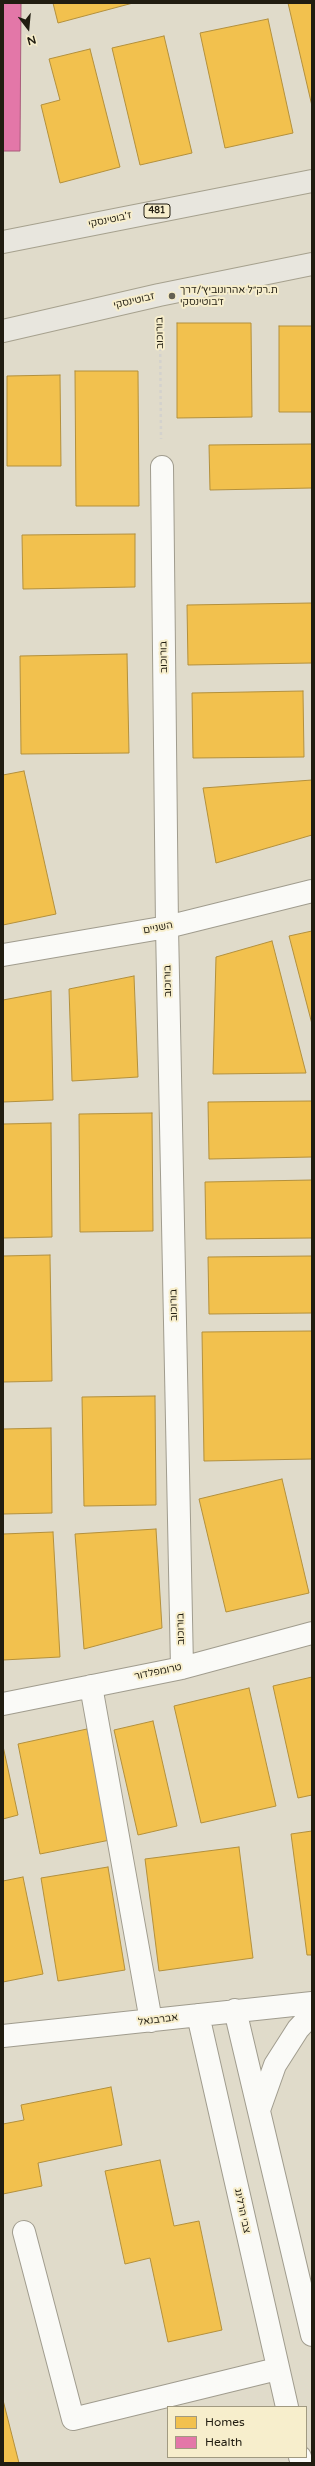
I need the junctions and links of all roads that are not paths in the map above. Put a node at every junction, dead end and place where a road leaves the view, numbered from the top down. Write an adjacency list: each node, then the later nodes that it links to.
1 (312, 181): 2 (main road, ז'בוטינסקי / 481)
2 (3, 242)
3 (312, 264): 4 (main road, זבוטינסקי)
4 (3, 331)
5 (162, 467): 7 (street, בורוכוב)
6 (312, 891): 7 (street, השניים)
7 (167, 927): 8 (street, השניים); 10 (street, בורוכוב)
8 (3, 955)
9 (312, 1633): 10 (street, טרומפלדור)
10 (182, 1668): 11 (street, טרומפלדור)
11 (91, 1686): 12 (street, טרומפלדור); 17 (street)
12 (3, 1704)
13 (312, 2003): 14 (street, אברבנאל)
14 (235, 2010): 16 (street, אברבנאל); 19 (street)
15 (312, 2014): 19 (street)
16 (198, 2015): 17 (street, אברבנאל); 22 (street, צבי הרלינג)
17 (151, 2021): 18 (street, אברבנאל)
18 (3, 2036)
19 (259, 2110): 21 (street)
20 (24, 2232): 22 (street)
21 (312, 2336)
22 (276, 2368): 23 (street, צבי הרלינג)
23 (287, 2406)

